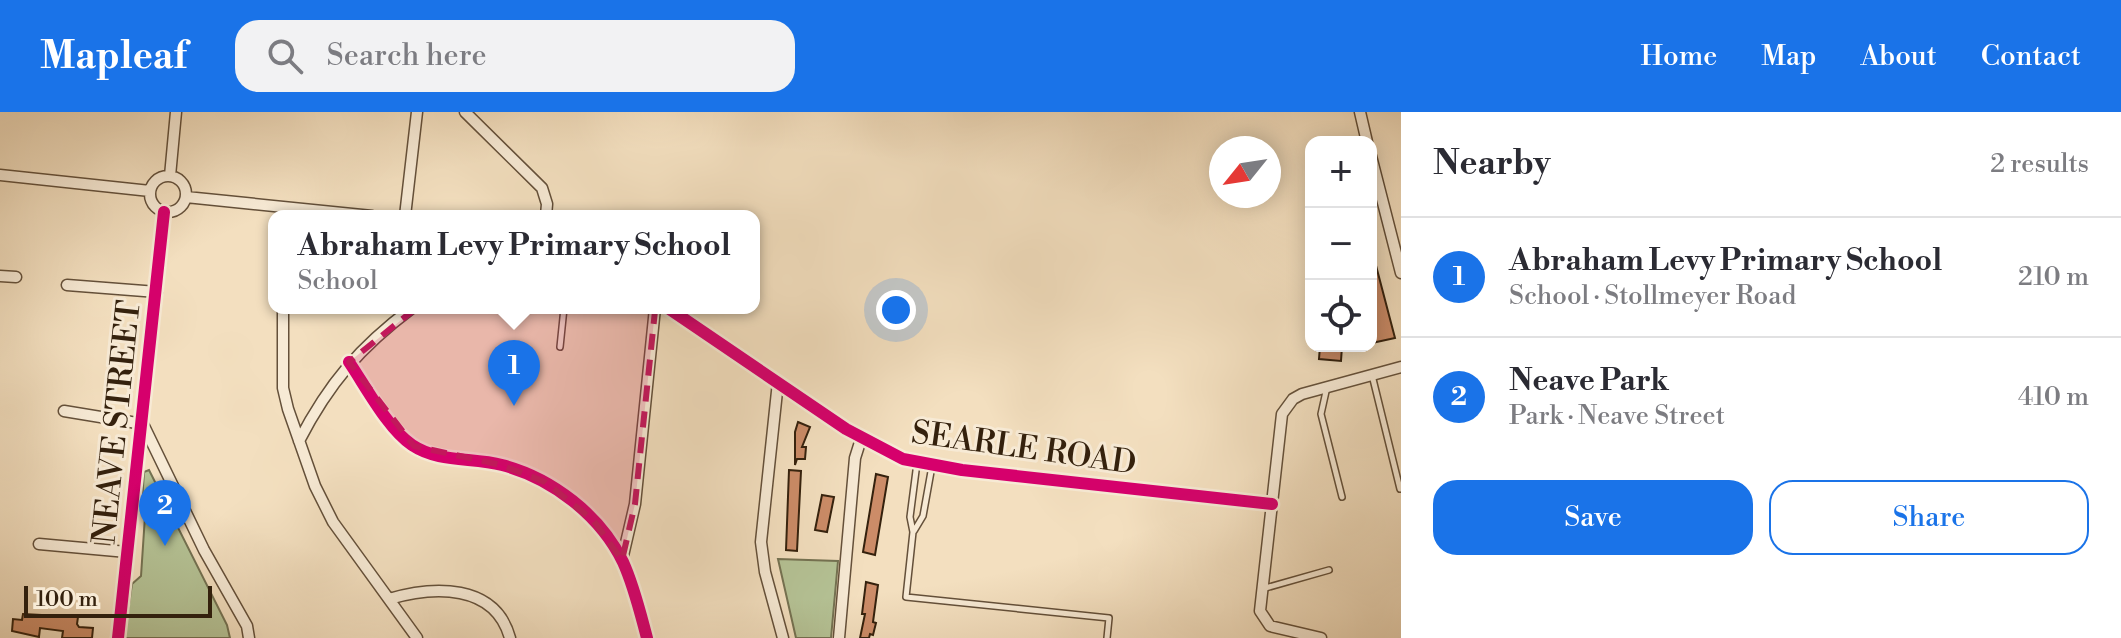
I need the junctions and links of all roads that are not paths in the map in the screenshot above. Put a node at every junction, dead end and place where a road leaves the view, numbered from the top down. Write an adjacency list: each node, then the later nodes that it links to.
1 (176, 112): 7 (street)
2 (417, 112): 12 (street)
3 (465, 112): 13 (street)
4 (1360, 112): 5 (street)
5 (1366, 136)
6 (0, 175): 9 (street)
7 (170, 176): 9 (street); 10 (street)
8 (1377, 180): 15 (street)
9 (150, 191): 14 (street)
10 (186, 197): 11 (street); 14 (street)
11 (279, 210)
12 (406, 210)
13 (546, 210)
14 (164, 212): 19 (street, NEAVE STREET)
15 (1401, 273)
16 (0, 276): 17 (street)
17 (16, 277)
18 (67, 285): 19 (street)
19 (157, 292): 32 (street, NEAVE STREET)
20 (283, 314): 34 (street)
21 (404, 314): 26 (street)
22 (563, 314): 25 (lane)
23 (654, 314): 43 (street)
24 (677, 314): 29 (street, SEARLE ROAD)
25 (560, 347)
26 (349, 362): 34 (street); 43 (street)
27 (1401, 367): 28 (street)
28 (1372, 374): 30 (street); 37 (lane)
29 (778, 382): 33 (street, SEARLE ROAD); 52 (street)
30 (1327, 386): 38 (lane); 39 (street)
31 (64, 411): 32 (street)
32 (143, 424): 42 (street, NEAVE STREET); 48 (street, NEAVE STREET)
33 (861, 439): 35 (street, SEARLE ROAD); 53 (street)
34 (299, 441): 46 (street)
35 (917, 462): 36 (street, SEARLE ROAD); 40 (lane)
36 (932, 466): 39 (street, SEARLE ROAD); 40 (lane)
37 (1400, 489)
38 (1342, 497)
39 (1272, 504): 45 (street)
40 (913, 532): 54 (lane)
41 (39, 544): 42 (street)
42 (127, 552): 47 (street, NEAVE STREET)
43 (622, 560): 51 (street)
44 (1329, 570): 45 (lane)
45 (1262, 589): 55 (street)
46 (389, 599): 49 (street); 50 (street)
47 (118, 638)
48 (249, 638)
49 (417, 638)
50 (510, 638)
51 (647, 638)
52 (783, 638)
53 (839, 638)
54 (1107, 638)
55 (1321, 638)

